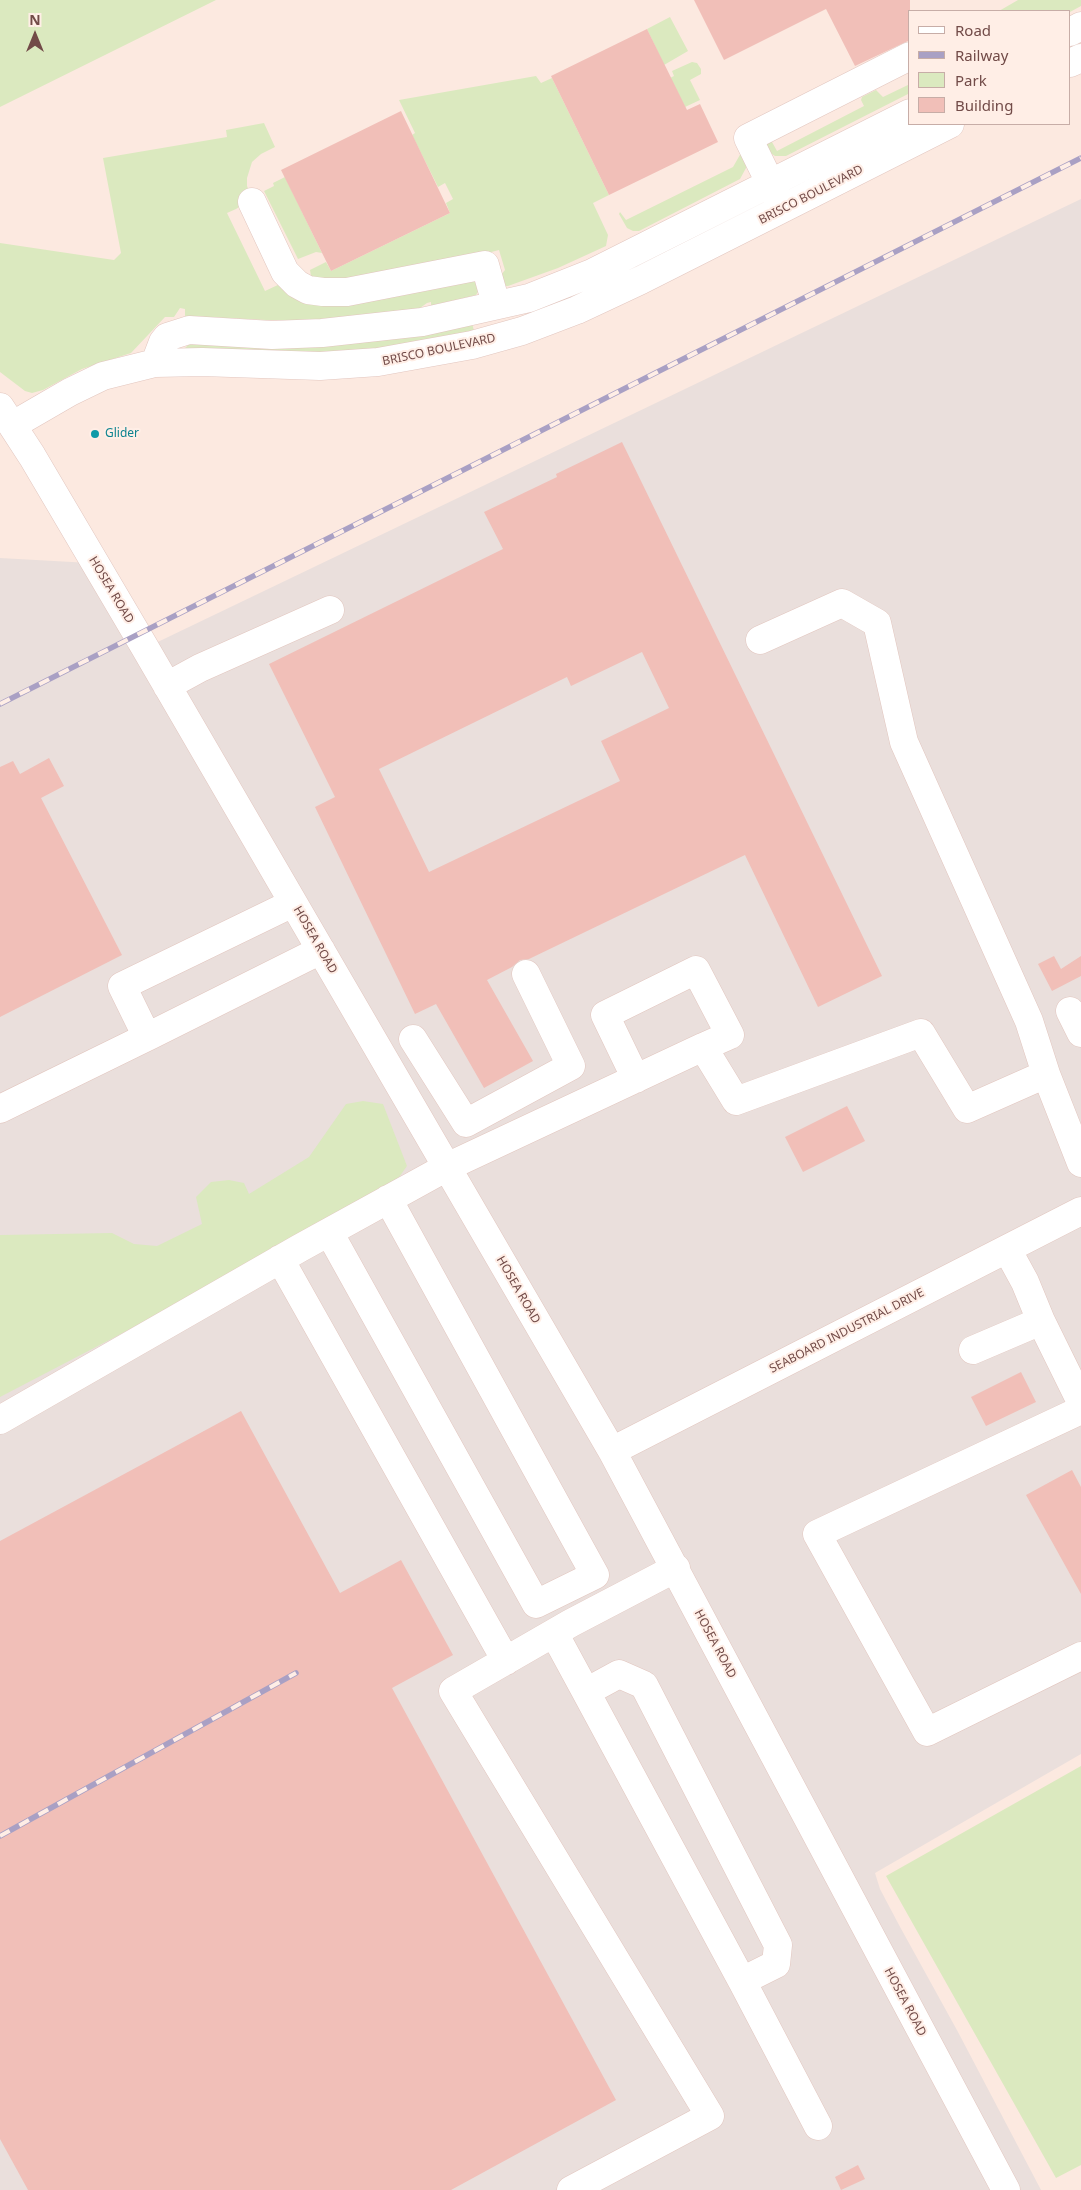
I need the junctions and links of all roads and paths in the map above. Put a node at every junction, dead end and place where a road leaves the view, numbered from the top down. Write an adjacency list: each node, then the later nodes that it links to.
1 (908, 57): 4 (street)
2 (908, 114): 4 (street)
3 (948, 125): 6 (street, BRISCO BOULEVARD)
4 (770, 184): 6 (street); 7 (street)
5 (252, 202): 7 (street)
6 (783, 209): 8 (street, BRISCO BOULEVARD)
7 (496, 304): 8 (street)
8 (155, 363): 9 (street, BRISCO BOULEVARD)
9 (7, 416): 12 (street, HOSEA ROAD)
10 (330, 610): 12 (street)
11 (760, 640): 19 (street)
12 (167, 686): 13 (street, HOSEA ROAD)
13 (293, 903): 14 (street, HOSEA ROAD); 16 (street)
14 (320, 950): 16 (street); 25 (street, HOSEA ROAD)
15 (526, 974): 21 (street)
16 (146, 1037): 22 (street)
17 (413, 1039): 21 (street)
18 (703, 1048): 19 (street); 20 (street); 20 (street)
19 (1046, 1074): 24 (street)
20 (636, 1079): 23 (street)
21 (498, 1107): 23 (street)
22 (0, 1109)
23 (514, 1136): 25 (street)
24 (1081, 1163)
25 (447, 1167): 26 (street); 36 (street, HOSEA ROAD)
26 (388, 1199): 28 (street); 28 (street)
27 (1081, 1211): 29 (street, SEABOARD INDUSTRIAL DRIVE)
28 (329, 1232): 30 (street)
29 (1008, 1249): 31 (street); 36 (street, SEABOARD INDUSTRIAL DRIVE)
30 (280, 1259): 35 (street); 40 (street)
31 (1041, 1321): 32 (street); 33 (street)
32 (973, 1350)
33 (1081, 1402)
34 (1081, 1410): 39 (street)
35 (0, 1420)
36 (612, 1451): 37 (street, HOSEA ROAD)
37 (676, 1568): 38 (street); 45 (street, HOSEA ROAD)
38 (554, 1633): 40 (street); 41 (street)
39 (1081, 1656)
40 (506, 1661): 44 (street)
41 (586, 1692): 42 (street); 42 (street)
42 (742, 1981): 43 (street)
43 (818, 2126)
44 (571, 2190)
45 (1006, 2190)

